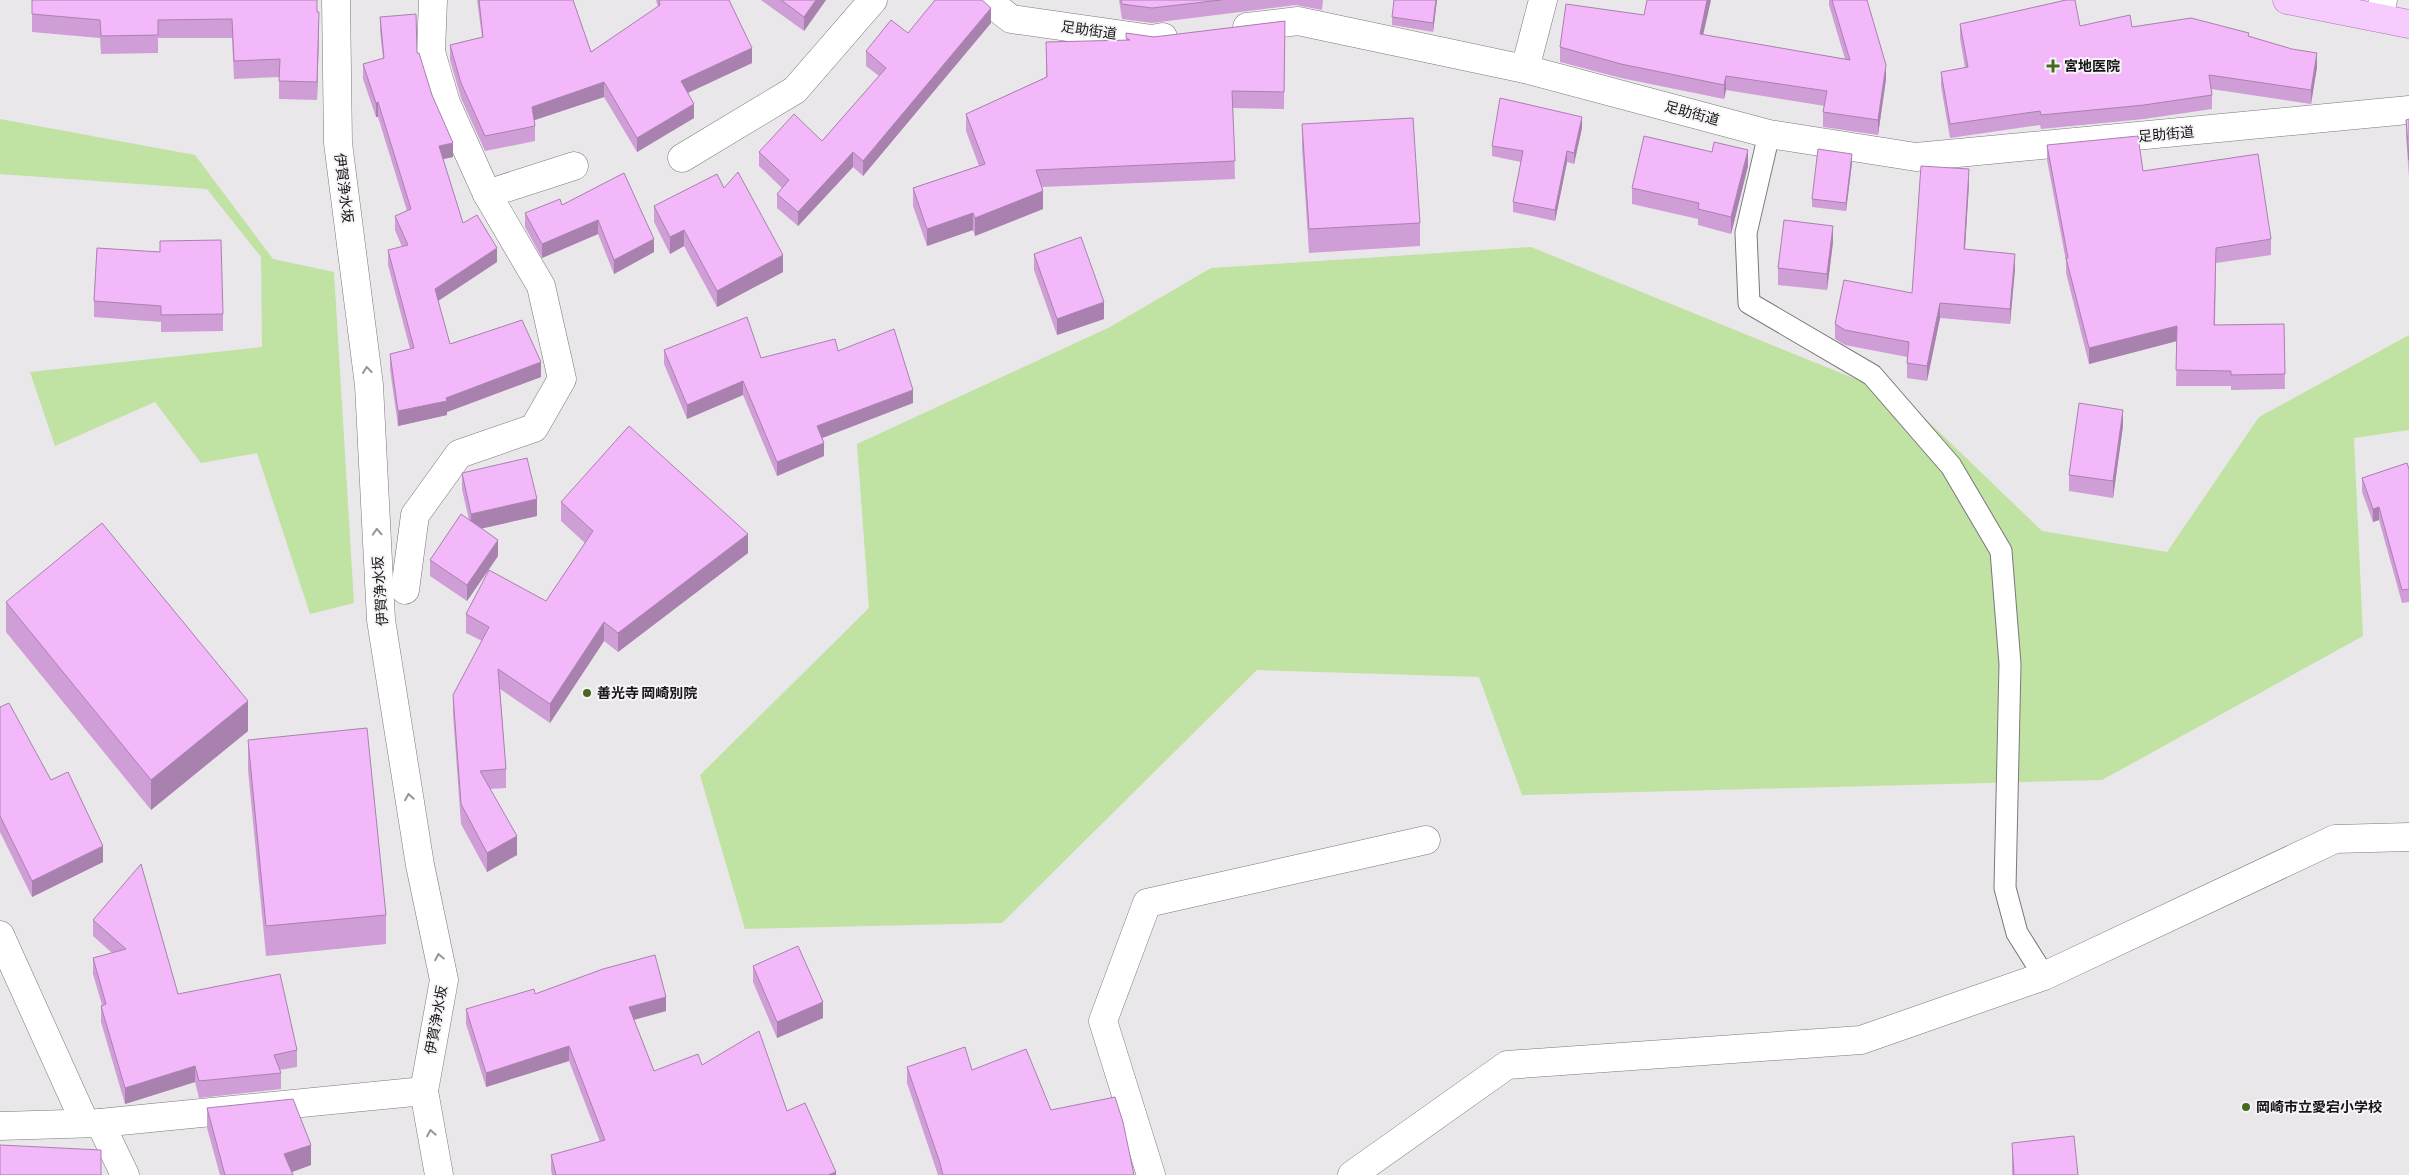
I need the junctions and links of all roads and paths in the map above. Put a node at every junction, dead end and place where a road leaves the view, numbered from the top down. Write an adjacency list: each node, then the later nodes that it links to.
1 (336, 0): 22 (street, 伊賀浄水坂, one-way to 1)
2 (433, 0): 16 (street)
3 (873, 0): 14 (street)
4 (987, 0): 10 (street, 足助街道)
5 (1542, 0): 11 (street)
6 (2287, 0): 7 (main road)
7 (2381, 8): 8 (main road)
8 (2409, 24)
9 (1220, 30): 11 (street, 足助街道)
10 (1191, 34)
11 (1524, 69): 13 (street, 足助街道)
12 (2409, 110): 13 (street, 足助街道)
13 (1769, 134): 21 (lane)
14 (682, 158)
15 (574, 166): 16 (street)
16 (488, 194): 17 (street)
17 (405, 590)
18 (2409, 837): 21 (street)
19 (1426, 840): 27 (street)
20 (0, 936): 23 (street)
21 (2044, 976): 28 (street)
22 (424, 1091): 23 (street); 26 (street, 伊賀浄水坂, one-way to 22)
23 (93, 1123): 24 (street); 25 (street)
24 (0, 1126)
25 (125, 1175)
26 (439, 1175)
27 (1151, 1175)
28 (1352, 1175)

